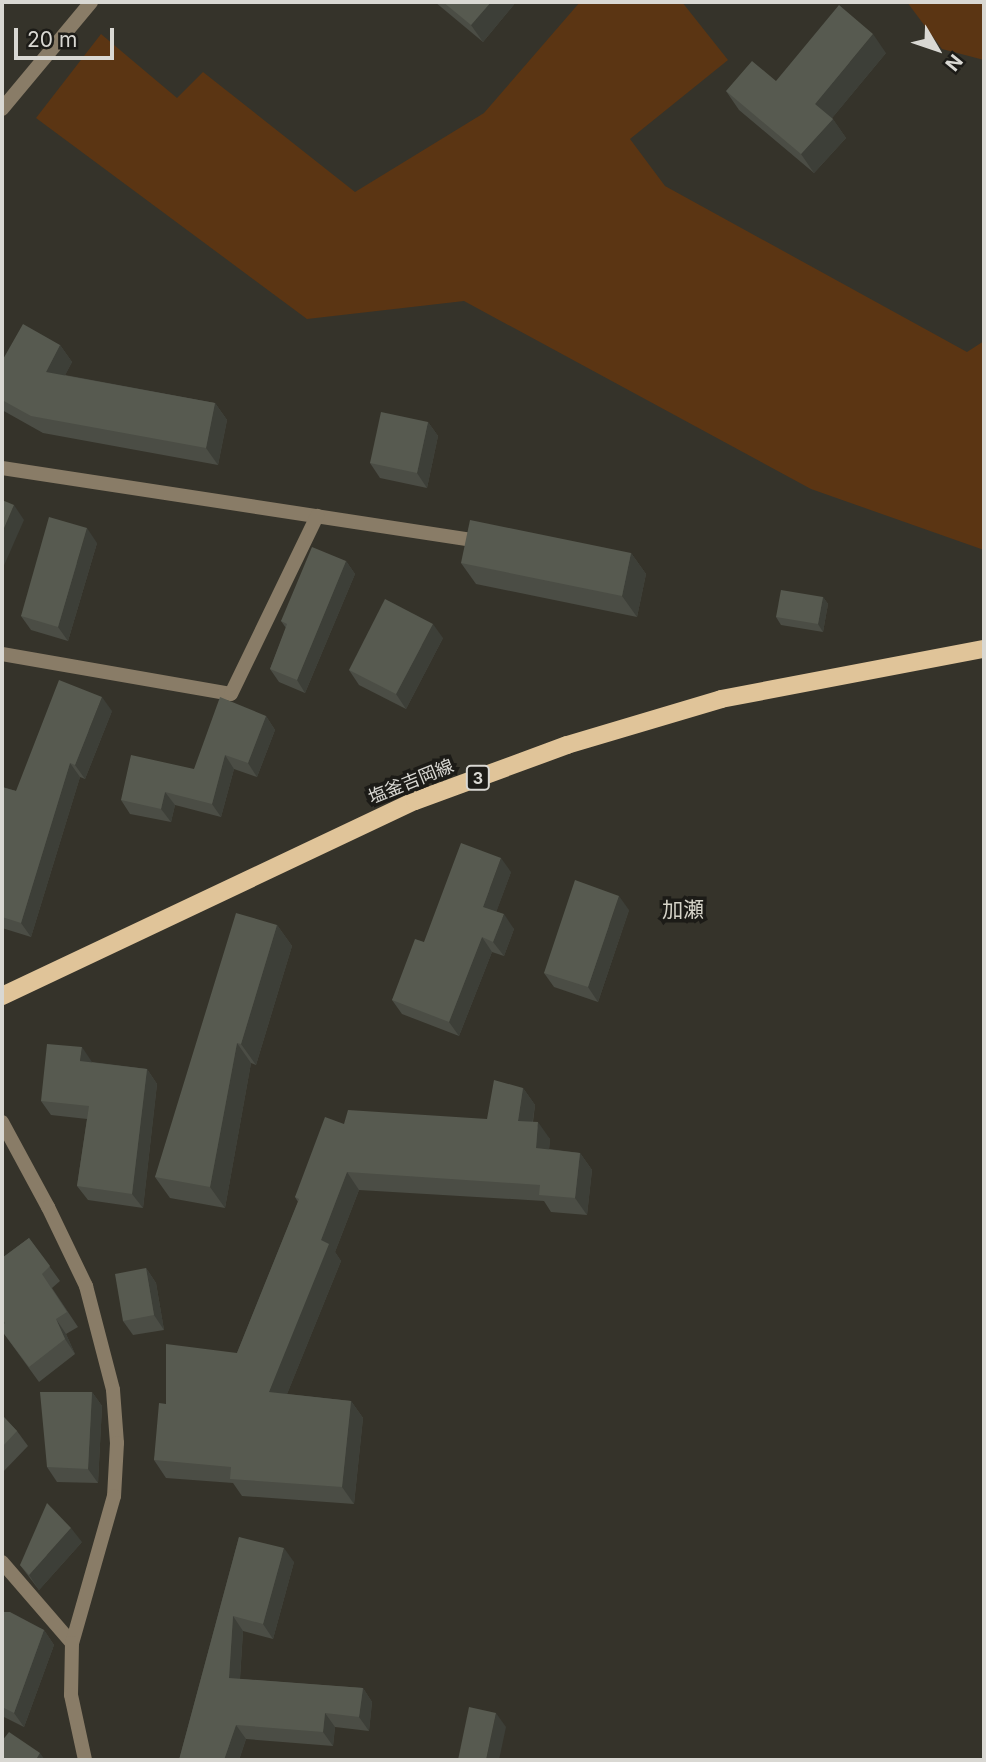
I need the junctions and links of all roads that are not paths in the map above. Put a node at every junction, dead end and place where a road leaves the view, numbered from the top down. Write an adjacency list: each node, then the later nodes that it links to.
1 (90, 2): 2 (street)
2 (2, 109)
3 (2, 468): 4 (street)
4 (317, 516): 5 (street); 7 (street)
5 (467, 539)
6 (984, 649): 8 (main road, 塩釜吉岡線 / 3)
7 (2, 654)
8 (2, 996)
9 (2, 1122): 11 (street)
10 (2, 1562): 11 (street)
11 (72, 1643): 12 (street)
12 (85, 1760)

